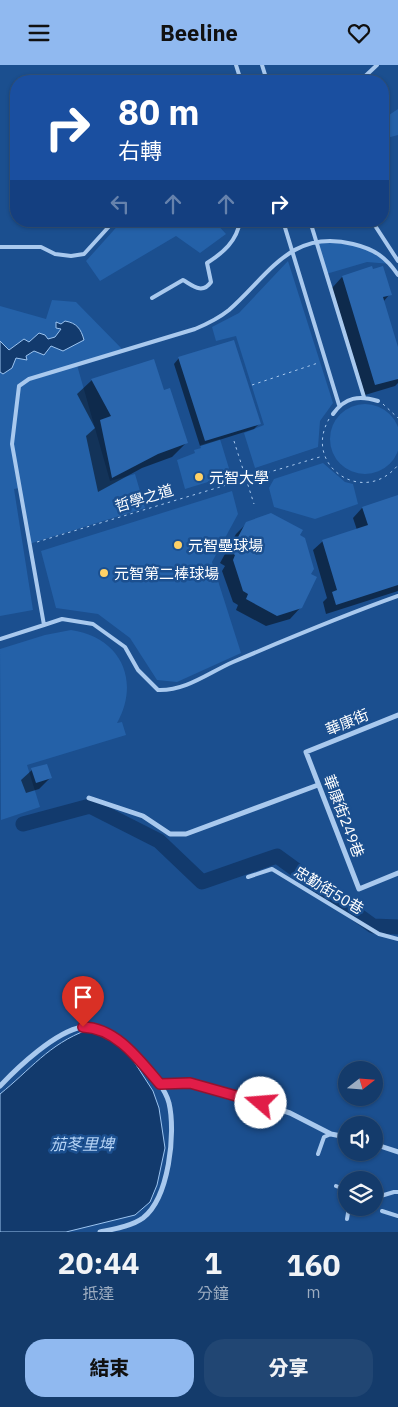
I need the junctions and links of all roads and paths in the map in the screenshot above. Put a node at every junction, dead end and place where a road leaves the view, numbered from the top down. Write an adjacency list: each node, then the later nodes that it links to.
1 (377, 65): 2 (lane)
2 (366, 75)
3 (109, 227): 9 (lane)
4 (239, 227): 13 (lane)
5 (285, 227): 10 (lane)
6 (312, 227): 8 (lane)
7 (376, 227): 11 (lane)
8 (316, 242): 10 (lane); 12 (lane); 16 (lane)
9 (0, 247)
10 (291, 249): 14 (lane); 26 (lane)
11 (398, 261)
12 (398, 275)
13 (152, 298)
14 (326, 361): 15 (path); 18 (lane)
15 (252, 385)
16 (364, 397): 17 (lane); 18 (lane)
17 (378, 401): 20 (path)
18 (339, 405): 19 (lane)
19 (332, 414): 22 (path)
20 (398, 417)
21 (234, 441): 24 (path)
22 (323, 456): 23 (path); 24 (path, 哲學之道)
23 (398, 465)
24 (246, 477): 25 (path); 26 (path, 哲學之道)
25 (254, 504)
26 (29, 544): 28 (lane)
27 (398, 597): 28 (lane)
28 (44, 625): 29 (lane)
29 (0, 639)
30 (398, 715): 31 (street, 華康街)
31 (306, 752): 32 (street, 華康街249巷)
32 (318, 785): 33 (street); 34 (street, 華康街249巷)
33 (89, 798)
34 (398, 873)
35 (248, 877): 36 (lane, 忠勤街50巷)
36 (398, 939)
37 (160, 1084): 38 (street); 39 (street); 50 (street)
38 (0, 1086)
39 (331, 1134): 40 (street); 43 (lane)
40 (338, 1135)
41 (383, 1147): 42 (street)
42 (398, 1152)
43 (318, 1154)
44 (398, 1193): 45 (lane)
45 (383, 1195)
46 (383, 1211): 48 (lane)
47 (348, 1216): 49 (lane)
48 (398, 1216)
49 (347, 1219)
50 (112, 1231): 51 (street)
51 (100, 1232)

